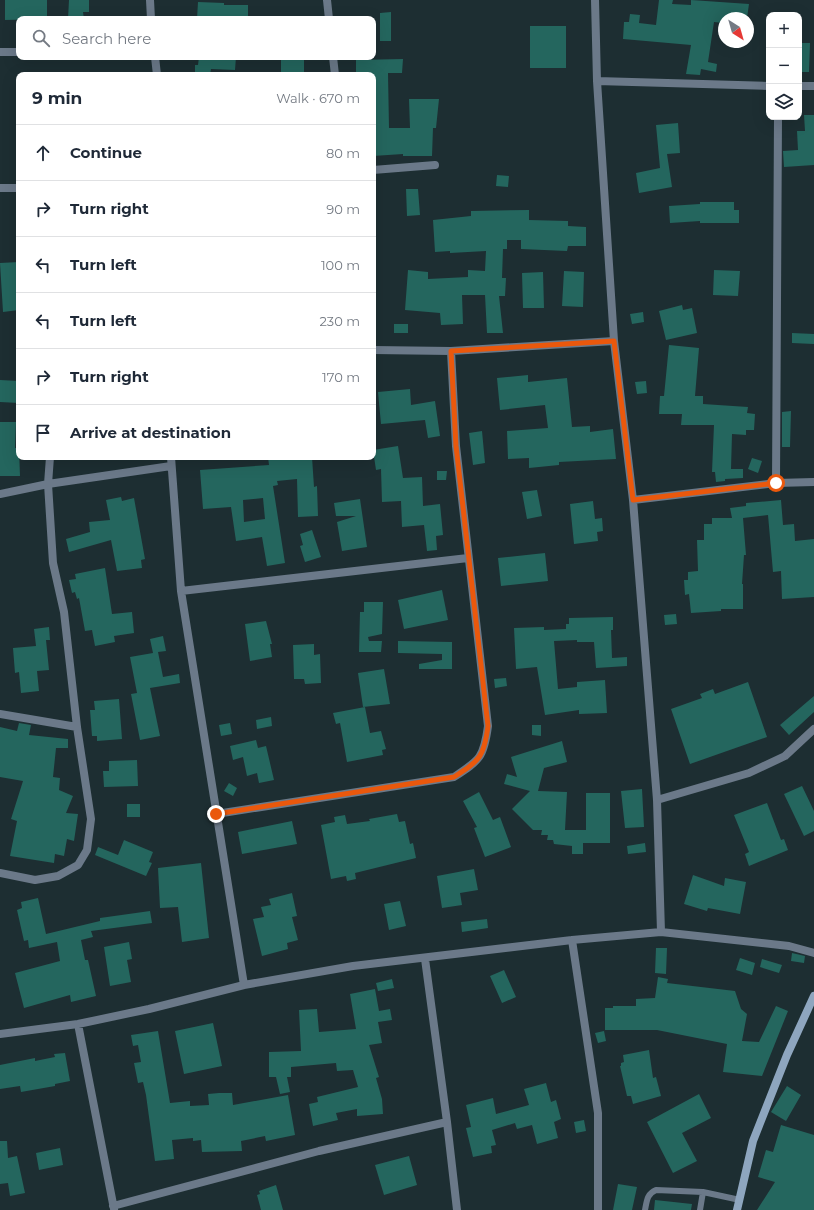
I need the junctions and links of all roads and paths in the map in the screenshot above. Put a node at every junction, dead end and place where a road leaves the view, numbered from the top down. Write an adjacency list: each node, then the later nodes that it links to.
1 (150, 0): 4 (street)
2 (327, 0): 5 (street)
3 (595, 0): 12 (street)
4 (152, 16)
5 (329, 16)
6 (0, 52): 7 (street)
7 (16, 52)
8 (155, 60): 10 (street)
9 (333, 60): 11 (street)
10 (157, 72)
11 (335, 72)
12 (597, 81): 13 (street); 21 (street)
13 (766, 86)
14 (802, 86): 15 (street)
15 (814, 86)
16 (778, 120): 28 (street)
17 (434, 165): 18 (street)
18 (376, 170)
19 (0, 188): 20 (street)
20 (16, 188)
21 (614, 341): 23 (street); 31 (street)
22 (376, 350): 23 (street)
23 (451, 351): 32 (street)
24 (50, 460): 29 (street)
25 (171, 460): 26 (street)
26 (170, 466): 29 (street); 33 (street)
27 (814, 482): 28 (street)
28 (776, 483): 31 (street)
29 (48, 484): 30 (street); 35 (street)
30 (0, 494)
31 (633, 500): 37 (street)
32 (468, 558): 33 (street); 38 (street)
33 (181, 591): 38 (street)
34 (0, 714): 35 (street)
35 (77, 727): 39 (street)
36 (814, 729): 37 (street)
37 (657, 800): 40 (street)
38 (216, 814): 44 (street)
39 (0, 873)
40 (661, 932): 41 (street); 42 (street)
41 (572, 940): 43 (street); 53 (street)
42 (814, 953)
43 (425, 959): 44 (street); 48 (street)
44 (244, 985): 46 (street)
45 (814, 997): 50 (street)
46 (78, 1024): 47 (street); 51 (street)
47 (0, 1034)
48 (448, 1122): 51 (street); 52 (street)
49 (703, 1192): 50 (lane); 54 (lane); 55 (lane)
50 (740, 1200): 56 (street)
51 (114, 1208)
52 (457, 1210)
53 (598, 1210)
54 (645, 1210)
55 (700, 1210)
56 (737, 1210)

